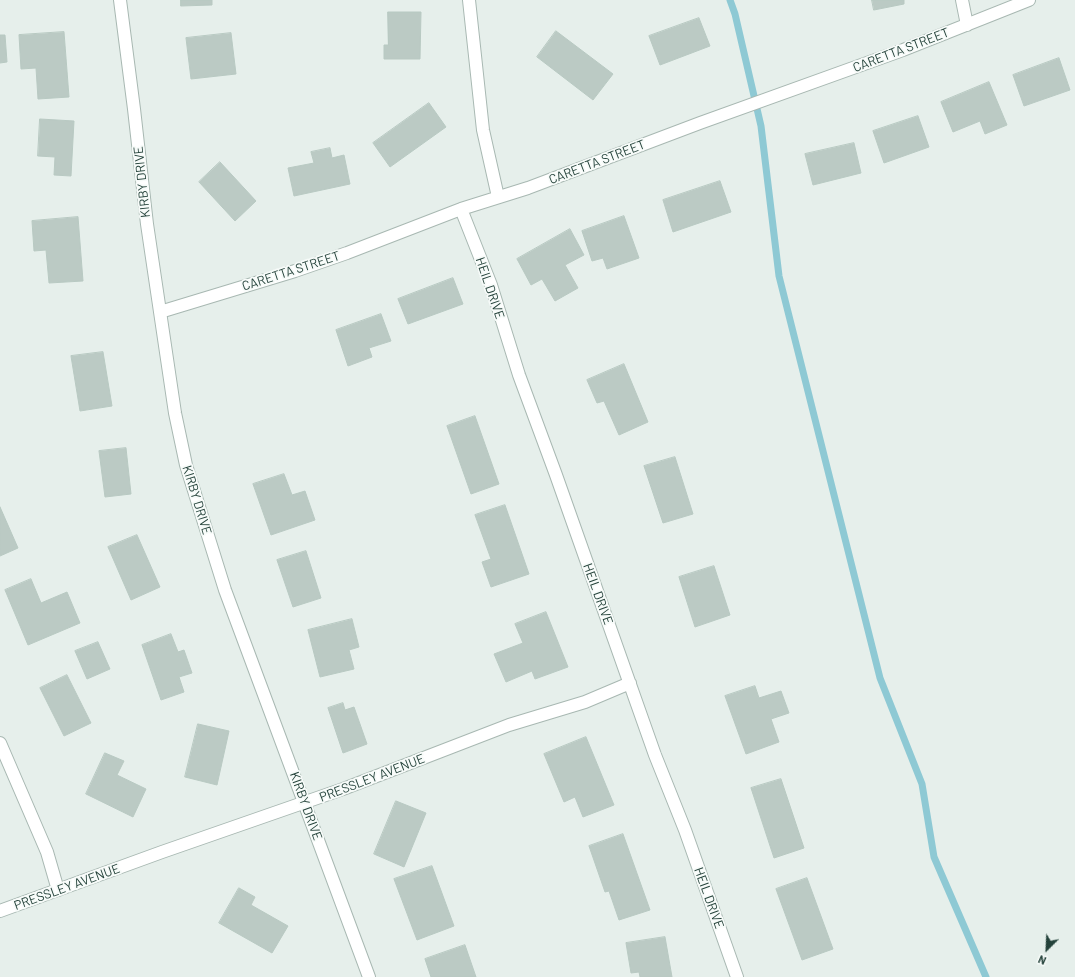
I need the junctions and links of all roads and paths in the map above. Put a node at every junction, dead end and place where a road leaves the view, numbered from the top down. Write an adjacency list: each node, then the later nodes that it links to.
1 (120, 0): 8 (street, KIRBY DRIVE)
2 (468, 0): 6 (street)
3 (962, 0): 5 (street)
4 (1029, 0): 5 (street, CARETTA STREET)
5 (967, 25): 6 (street, CARETTA STREET)
6 (498, 197): 7 (street, CARETTA STREET)
7 (461, 209): 8 (street, CARETTA STREET); 9 (street, HEIL DRIVE)
8 (160, 312): 11 (street, KIRBY DRIVE)
9 (630, 683): 11 (street, PRESSLEY AVENUE); 15 (street, HEIL DRIVE)
10 (0, 743): 12 (street)
11 (305, 803): 12 (street, PRESSLEY AVENUE); 14 (street, KIRBY DRIVE)
12 (58, 890): 13 (street, PRESSLEY AVENUE)
13 (0, 911)
14 (369, 977)
15 (737, 977)

